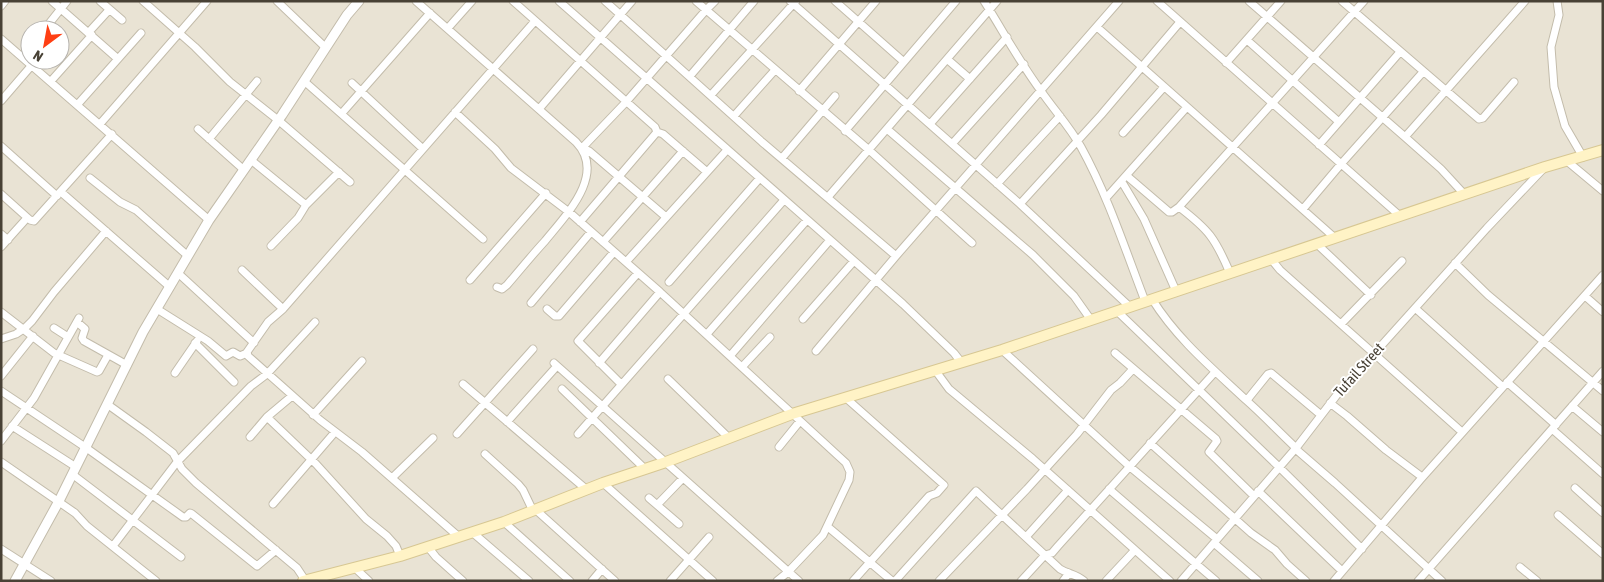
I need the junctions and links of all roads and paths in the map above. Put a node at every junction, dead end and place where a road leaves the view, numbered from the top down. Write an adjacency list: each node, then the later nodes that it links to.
1 (5, 1): 32 (street)
2 (52, 1): 33 (street)
3 (66, 1): 33 (street)
4 (100, 1): 34 (street)
5 (207, 1): 51 (street)
6 (278, 1): 57 (street)
7 (359, 1): 57 (street)
8 (416, 1): 38 (street)
9 (472, 1): 47 (street)
10 (513, 1): 43 (street)
11 (559, 1): 53 (street)
12 (605, 1): 39 (street)
13 (632, 1): 39 (street)
14 (696, 1): 35 (street)
15 (716, 1): 35 (street)
16 (754, 1): 48 (street)
17 (835, 1): 44 (street)
18 (876, 1): 44 (street)
19 (956, 1): 66 (street)
20 (984, 1): 36 (street)
21 (997, 1): 36 (street)
22 (1119, 1): 46 (street)
23 (1157, 1): 45 (street)
24 (1249, 1): 40 (street)
25 (1281, 1): 40 (street)
26 (1342, 1): 37 (street)
27 (1364, 1): 37 (street)
28 (1525, 1): 88 (street)
29 (1557, 1): 130 (street)
30 (145, 2): 51 (street)
31 (793, 2): 56 (street); 58 (street)
32 (1, 6)
33 (61, 8): 41 (street); 50 (street)
34 (109, 10): 42 (street); 50 (street)
35 (706, 10): 48 (street); 61 (street)
36 (990, 10): 52 (street); 64 (street)
37 (1354, 12): 59 (street); 62 (street)
38 (430, 13): 47 (street); 89 (street)
39 (620, 15): 53 (street); 61 (street)
40 (1267, 17): 55 (street); 62 (street)
41 (52, 20)
42 (122, 20)
43 (535, 21): 65 (street); 70 (street)
44 (858, 22): 56 (street); 66 (street)
45 (1180, 22): 67 (street); 69 (street)
46 (1097, 27): 69 (street); 86 (street)
47 (448, 28): 70 (street)
48 (729, 30): 58 (street); 75 (street)
49 (141, 33): 63 (street)
50 (90, 34): 63 (street); 79 (street)
51 (179, 34): 90 (street); 109 (street)
52 (1007, 37): 68 (street); 77 (street)
53 (601, 38): 65 (street); 76 (street)
54 (1, 39): 60 (street)
55 (1247, 40): 67 (street); 78 (street)
56 (839, 44): 84 (street); 87 (street)
57 (326, 48): 81 (street)
58 (752, 50): 73 (street); 91 (street)
59 (1400, 52): 74 (street); 93 (street)
60 (20, 55)
61 (667, 55): 75 (street); 76 (street)
62 (1313, 57): 78 (street); 93 (street)
63 (118, 59): 97 (street)
64 (947, 59): 77 (street); 98 (street)
65 (580, 61): 95 (street); 100 (street)
66 (904, 62): 84 (street)
67 (1226, 63): 96 (street)
68 (1024, 64): 86 (street); 120 (street)
69 (1141, 67): 85 (street); 119 (street)
70 (493, 68): 100 (street); 102 (street)
71 (28, 70): 94 (street)
72 (38, 70): 79 (street)
73 (775, 70): 87 (street); 104 (street)
74 (1424, 72): 88 (street); 106 (street)
75 (690, 76): 91 (street)
76 (646, 79): 95 (street); 126 (street)
77 (970, 79): 110 (street)
78 (1293, 80): 96 (street); 108 (street)
79 (51, 81): 97 (street)
80 (257, 81): 90 (street)
81 (304, 81): 103 (street); 107 (street)
82 (1514, 82): 88 (street)
83 (352, 83): 89 (street)
84 (885, 85): 98 (street); 113 (street)
85 (1164, 87): 99 (street); 115 (street)
86 (1040, 90): 105 (street); 135 (street)
87 (799, 91): 101 (street)
88 (1446, 91): 117 (street)
89 (361, 92): 103 (street); 123 (street)
90 (246, 95): 107 (street); 118 (street)
91 (711, 95): 104 (street)
92 (835, 96): 101 (street)
93 (1360, 98): 106 (street); 108 (street)
94 (1, 101)
95 (626, 102): 114 (street); 124 (street)
96 (1272, 103): 121 (street); 125 (street)
97 (78, 104): 109 (street)
98 (907, 104): 110 (street); 112 (street)
99 (1187, 107): 125 (street); 144 (street)
100 (539, 109): 124 (street)
101 (822, 111): 113 (street); 131 (street)
102 (455, 112): 123 (street); 151 (street)
103 (342, 113): 137 (street)
104 (734, 116): 131 (street)
105 (1060, 116): 119 (street); 146 (street)
106 (1383, 117): 117 (street); 134 (street)
107 (278, 120): 132 (street); 139 (street)
108 (1339, 122): 121 (street)
109 (100, 124): 116 (street)
110 (930, 124): 120 (street)
111 (198, 129): 118 (street)
112 (887, 129): 127 (street); 147 (street)
113 (845, 131): 127 (street)
114 (657, 132): 129 (street); 141 (street)
115 (1124, 133)
116 (112, 134): 150 (street); 166 (street)
117 (1405, 137): 152 (street)
118 (210, 140): 138 (street)
119 (1077, 140): 155 (street); 157 (street)
120 (952, 144): 135 (street)
121 (1319, 145): 134 (street)
122 (1, 146): 150 (street)
123 (423, 148): 137 (street)
124 (582, 148): 141 (street); 162 (street)
125 (1233, 148): 159 (street); 160 (street)
126 (727, 150): 140 (street); 143 (street)
127 (868, 150): 154 (street); 161 (street)
128 (1603, 150): 130 (main road)
129 (683, 151): 140 (street); 153 (street)
130 (1583, 157): 133 (main road)
131 (782, 158): 154 (street)
132 (250, 160): 138 (street); 158 (street)
133 (1567, 161): 136 (main road); 148 (street)
134 (1341, 164): 160 (street); 163 (street)
135 (976, 165): 146 (street); 147 (street)
136 (1545, 167): 152 (main road); 188 (street, Tufail Street)
137 (405, 169): 173 (street); 208 (street)
138 (244, 170): 166 (street)
139 (339, 172): 145 (street); 158 (street)
140 (707, 172): 164 (street)
141 (619, 177): 153 (street); 168 (street)
142 (90, 178): 182 (street)
143 (760, 179): 156 (street); 196 (street)
144 (1124, 179): 155 (street); 159 (street); 199 (street)
145 (350, 182)
146 (997, 184): 157 (street)
147 (955, 189): 161 (street); 215 (street)
148 (1603, 191)
149 (1, 194): 165 (street)
150 (59, 194): 165 (street); 169 (street)
151 (546, 194): 162 (street); 194 (street)
152 (1464, 194): 163 (main road)
153 (642, 197): 164 (street); 176 (street)
154 (828, 197): 183 (street)
155 (1106, 198): 203 (street)
156 (784, 200): 167 (street); 213 (street)
157 (1020, 204): 205 (street)
158 (306, 205): 179 (street)
159 (1178, 207): 192 (street)
160 (1303, 209): 172 (street)
161 (936, 211): 177 (street); 183 (street)
162 (569, 212): 168 (street); 198 (street)
163 (1400, 216): 172 (main road)
164 (666, 217): 187 (street)
165 (27, 218): 174 (street)
166 (209, 220): 182 (street)
167 (807, 220): 175 (street); 220 (street)
168 (580, 222): 170 (street)
169 (106, 231): 197 (street); 219 (street)
170 (591, 232): 176 (street); 204 (street)
171 (1, 234): 174 (street)
172 (1335, 238): 178 (main road)
173 (483, 239)
174 (8, 240): 180 (street)
175 (830, 240): 185 (street); 237 (street)
176 (603, 242): 181 (street)
177 (972, 243)
178 (1317, 244): 184 (main road); 201 (street)
179 (271, 246)
180 (1, 247)
181 (614, 252): 187 (street); 209 (street)
182 (188, 256): 190 (street)
183 (896, 256): 195 (street)
184 (1271, 259): 192 (main road); 217 (street)
185 (854, 261): 195 (street); 214 (street)
186 (1402, 261): 201 (street)
187 (626, 262): 191 (street)
188 (1455, 263): 206 (street, Tufail Street); 226 (street)
189 (242, 270): 208 (street)
190 (178, 273): 197 (street); 228 (street)
191 (638, 273): 200 (street); 239 (street)
192 (1230, 273): 199 (main road)
193 (1603, 275): 202 (street)
194 (470, 280)
195 (875, 281): 230 (street); 240 (street)
196 (669, 282)
197 (170, 287): 207 (street)
198 (498, 287)
199 (1176, 291): 203 (main road)
200 (660, 292): 213 (street); 239 (street)
201 (1371, 295): 217 (street)
202 (1585, 296): 212 (street); 226 (street)
203 (1149, 300): 205 (main road); 246 (street)
204 (531, 303)
205 (1130, 307): 210 (main road)
206 (1415, 308): 234 (street, Tufail Street); 255 (street)
207 (157, 309): 222 (street); 241 (street)
208 (283, 309): 228 (street)
209 (547, 309)
210 (1117, 311): 215 (main road); 256 (street)
211 (1, 312): 219 (street)
212 (1603, 312)
213 (683, 313): 220 (street); 254 (street)
214 (803, 319)
215 (1091, 320): 231 (main road)
216 (315, 322): 248 (street)
217 (1341, 324): 234 (street)
218 (54, 328): 223 (street)
219 (23, 329): 221 (street); 225 (street)
220 (707, 334): 237 (street)
221 (33, 336): 235 (street); 249 (street)
222 (200, 336): 227 (street); 232 (street)
223 (68, 337): 235 (street); 236 (street)
224 (770, 337): 242 (street)
225 (1, 339)
226 (1544, 341): 252 (street); 255 (street)
227 (195, 343): 247 (street); 251 (street)
228 (254, 343): 232 (street)
229 (533, 349): 263 (street)
230 (816, 350)
231 (1002, 350): 240 (main road); 276 (street)
232 (247, 353): 248 (street)
233 (1115, 353): 243 (street)
234 (1374, 353): 264 (street, Tufail Street); 280 (street)
235 (58, 355): 236 (street); 268 (street)
236 (108, 355): 241 (street)
237 (730, 356): 242 (street)
238 (362, 361): 270 (street)
239 (599, 362): 254 (street)
240 (961, 362): 244 (main road)
241 (127, 364): 265 (street)
242 (742, 367): 274 (street)
243 (1132, 369): 269 (street); 276 (street)
244 (935, 370): 261 (main road); 299 (street)
245 (1603, 371): 252 (street)
246 (1215, 372): 256 (street); 262 (street)
247 (175, 373)
248 (267, 374): 260 (street); 295 (street)
249 (1, 376)
250 (668, 379): 286 (street)
251 (234, 382)
252 (1593, 382): 259 (street); 267 (street)
253 (463, 384): 263 (street)
254 (622, 384): 266 (street)
255 (1505, 384): 278 (street); 280 (street)
256 (1199, 389): 269 (street); 298 (street)
257 (562, 390): 273 (street)
258 (1, 391): 268 (street)
259 (1603, 391)
260 (292, 396): 270 (street); 272 (street)
261 (846, 398): 274 (main road); 344 (street)
262 (1247, 400): 271 (street); 291 (street)
263 (485, 403): 275 (street); 282 (street)
264 (1330, 403): 271 (street, Tufail Street); 303 (street)
265 (107, 404): 290 (street); 295 (street)
266 (603, 405): 273 (street); 275 (street); 296 (street)
267 (1572, 406): 278 (street); 281 (street)
268 (26, 408): 277 (street); 290 (street)
269 (1180, 410): 288 (street); 311 (street)
270 (313, 415): 279 (street)
271 (1321, 415): 291 (street, Tufail Street)
272 (267, 416): 284 (street); 293 (street)
273 (592, 417): 283 (street); 301 (street)
274 (796, 417): 286 (main road); 289 (street); 327 (street)
275 (507, 422): 309 (street)
276 (1083, 424): 297 (street); 299 (street)
277 (12, 426): 287 (street); 300 (street)
278 (1554, 427): 302 (street); 350 (street)
279 (334, 432): 293 (street); 304 (street)
280 (1462, 432): 303 (street)
281 (1603, 432)
282 (457, 434)
283 (578, 434)
284 (250, 437)
285 (433, 438): 304 (street)
286 (729, 438): 296 (main road)
287 (1, 441)
288 (1150, 442): 297 (street); 322 (street)
289 (779, 447)
290 (85, 448): 300 (street); 312 (street)
291 (1296, 448): 298 (street, Tufail Street); 326 (street)
292 (485, 454): 317 (street)
293 (311, 459): 315 (street); 341 (street)
294 (1, 462): 314 (street)
295 (178, 462): 312 (street); 337 (street)
296 (666, 462): 301 (main road); 305 (street)
297 (1129, 466): 308 (street); 332 (street)
298 (1279, 466): 311 (street, Tufail Street); 336 (street)
299 (1044, 469): 310 (street); 320 (street)
300 (74, 470): 314 (street); 323 (street)
301 (645, 470): 306 (main road)
302 (1603, 474)
303 (1422, 477): 326 (street)
304 (392, 478): 329 (street)
305 (683, 478): 316 (street); 352 (street)
306 (603, 484): 309 (main road); 343 (street)
307 (1575, 488): 319 (street)
308 (1109, 489): 318 (street); 346 (street)
309 (587, 490): 317 (main road)
310 (1068, 490): 318 (street); 331 (street)
311 (1256, 493): 322 (street, Tufail Street); 351 (street)
312 (151, 494): 323 (street); 337 (street)
313 (649, 498): 316 (street)
314 (59, 501): 333 (street); 345 (street)
315 (273, 504)
316 (657, 505): 325 (street)
317 (534, 510): 324 (main road); 349 (street)
318 (1091, 510): 338 (street); 340 (street)
319 (1603, 513)
320 (1002, 515): 331 (street); 370 (street); 371 (street)
321 (1558, 515): 339 (street)
322 (1235, 518): 332 (street, Tufail Street); 380 (street)
323 (132, 519): 333 (street); 342 (street)
324 (504, 522): 328 (main road); 362 (street)
325 (679, 524)
326 (1381, 526): 336 (street); 350 (street)
327 (828, 527): 344 (street); 352 (street)
328 (472, 532): 329 (main road); 361 (street)
329 (459, 536): 334 (main road)
330 (708, 537): 343 (street)
331 (1026, 537): 340 (street)
332 (1215, 541): 346 (street, Tufail Street); 379 (street)
333 (112, 546): 357 (street)
334 (428, 547): 341 (main road); 360 (street)
335 (1, 548): 345 (street)
336 (1362, 549): 351 (street)
337 (276, 550): 358 (street)
338 (1135, 550): 375 (street); 376 (street)
339 (1603, 554)
340 (1045, 555): 353 (street); 372 (street)
341 (400, 556): 348 (main road)
342 (180, 557)
343 (689, 559): 365 (street); 366 (street)
344 (869, 562): 369 (street); 370 (street)
345 (24, 563): 355 (street); 356 (street)
346 (1196, 563): 377 (street, Tufail Street); 378 (street)
347 (1520, 567): 384 (street)
348 (354, 568): 354 (main road); 359 (street)
349 (602, 569): 363 (street); 364 (street)
350 (1428, 569): 382 (street); 383 (street)
351 (1342, 571): 381 (street)
352 (788, 572): 367 (street); 368 (street)
353 (1070, 573): 373 (street); 374 (street)
354 (318, 580): 358 (main road)
355 (15, 581)
356 (51, 581)
357 (156, 581)
358 (304, 581)
359 (369, 581)
360 (463, 581)
361 (529, 581)
362 (570, 581)
363 (592, 581)
364 (615, 581)
365 (670, 581)
366 (713, 581)
367 (777, 581)
368 (799, 581)
369 (853, 581)
370 (893, 581)
371 (939, 581)
372 (1021, 581)
373 (1063, 581)
374 (1084, 581)
375 (1106, 581)
376 (1170, 581)
377 (1181, 581)
378 (1216, 581)
379 (1258, 581)
380 (1306, 581)
381 (1334, 581)
382 (1418, 581)
383 (1442, 581)
384 (1537, 581)

